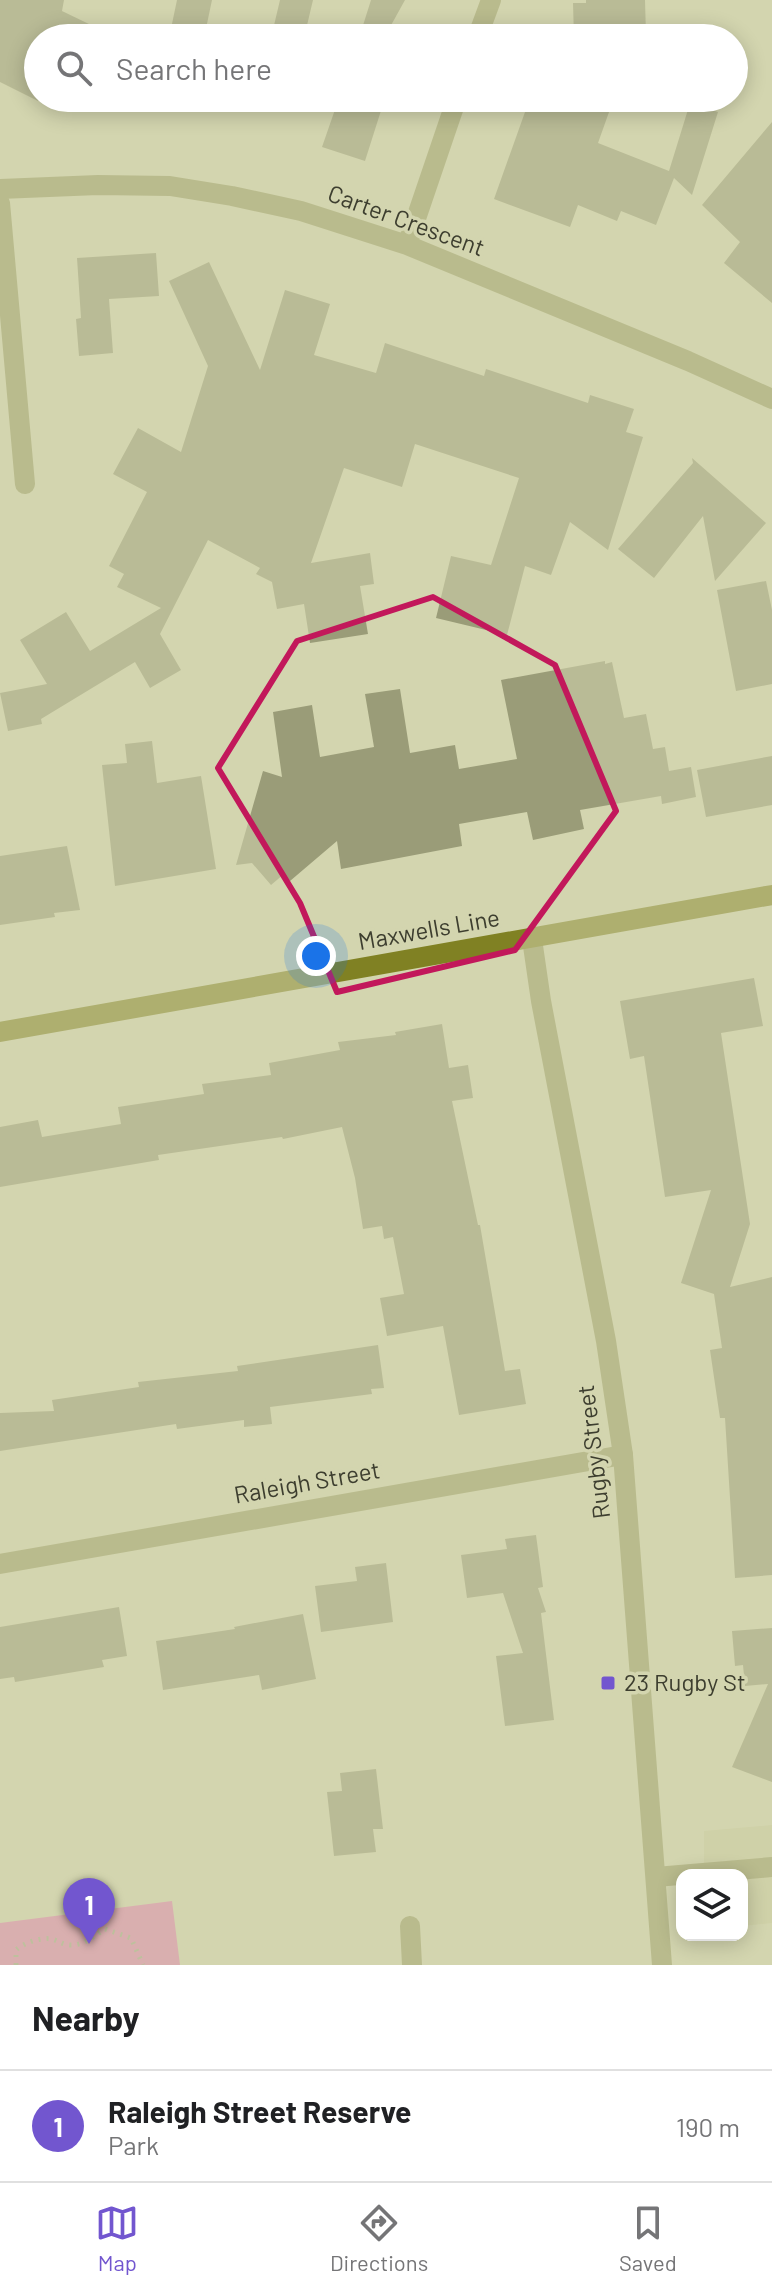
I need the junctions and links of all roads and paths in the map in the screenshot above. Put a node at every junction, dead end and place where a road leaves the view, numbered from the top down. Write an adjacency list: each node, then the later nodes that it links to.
1 (491, 0): 2 (street)
2 (482, 24)
3 (452, 112): 6 (street)
4 (0, 189): 6 (street, Carter Crescent)
5 (0, 203): 8 (street)
6 (407, 245): 7 (street, Carter Crescent)
7 (772, 399)
8 (25, 484)
9 (772, 895): 10 (main road, Maxwells Line)
10 (532, 939): 11 (main road, Maxwells Line); 12 (street, Rugby Street)
11 (0, 1032)
12 (623, 1455): 13 (street, Raleigh Street); 15 (street, Rugby Street)
13 (0, 1564)
14 (772, 1867): 15 (street)
15 (656, 1877): 20 (street, Rugby Street)
16 (410, 1926): 19 (street)
17 (16, 1965): 18 (path)
18 (143, 1965)
19 (412, 1965)
20 (662, 1965)

